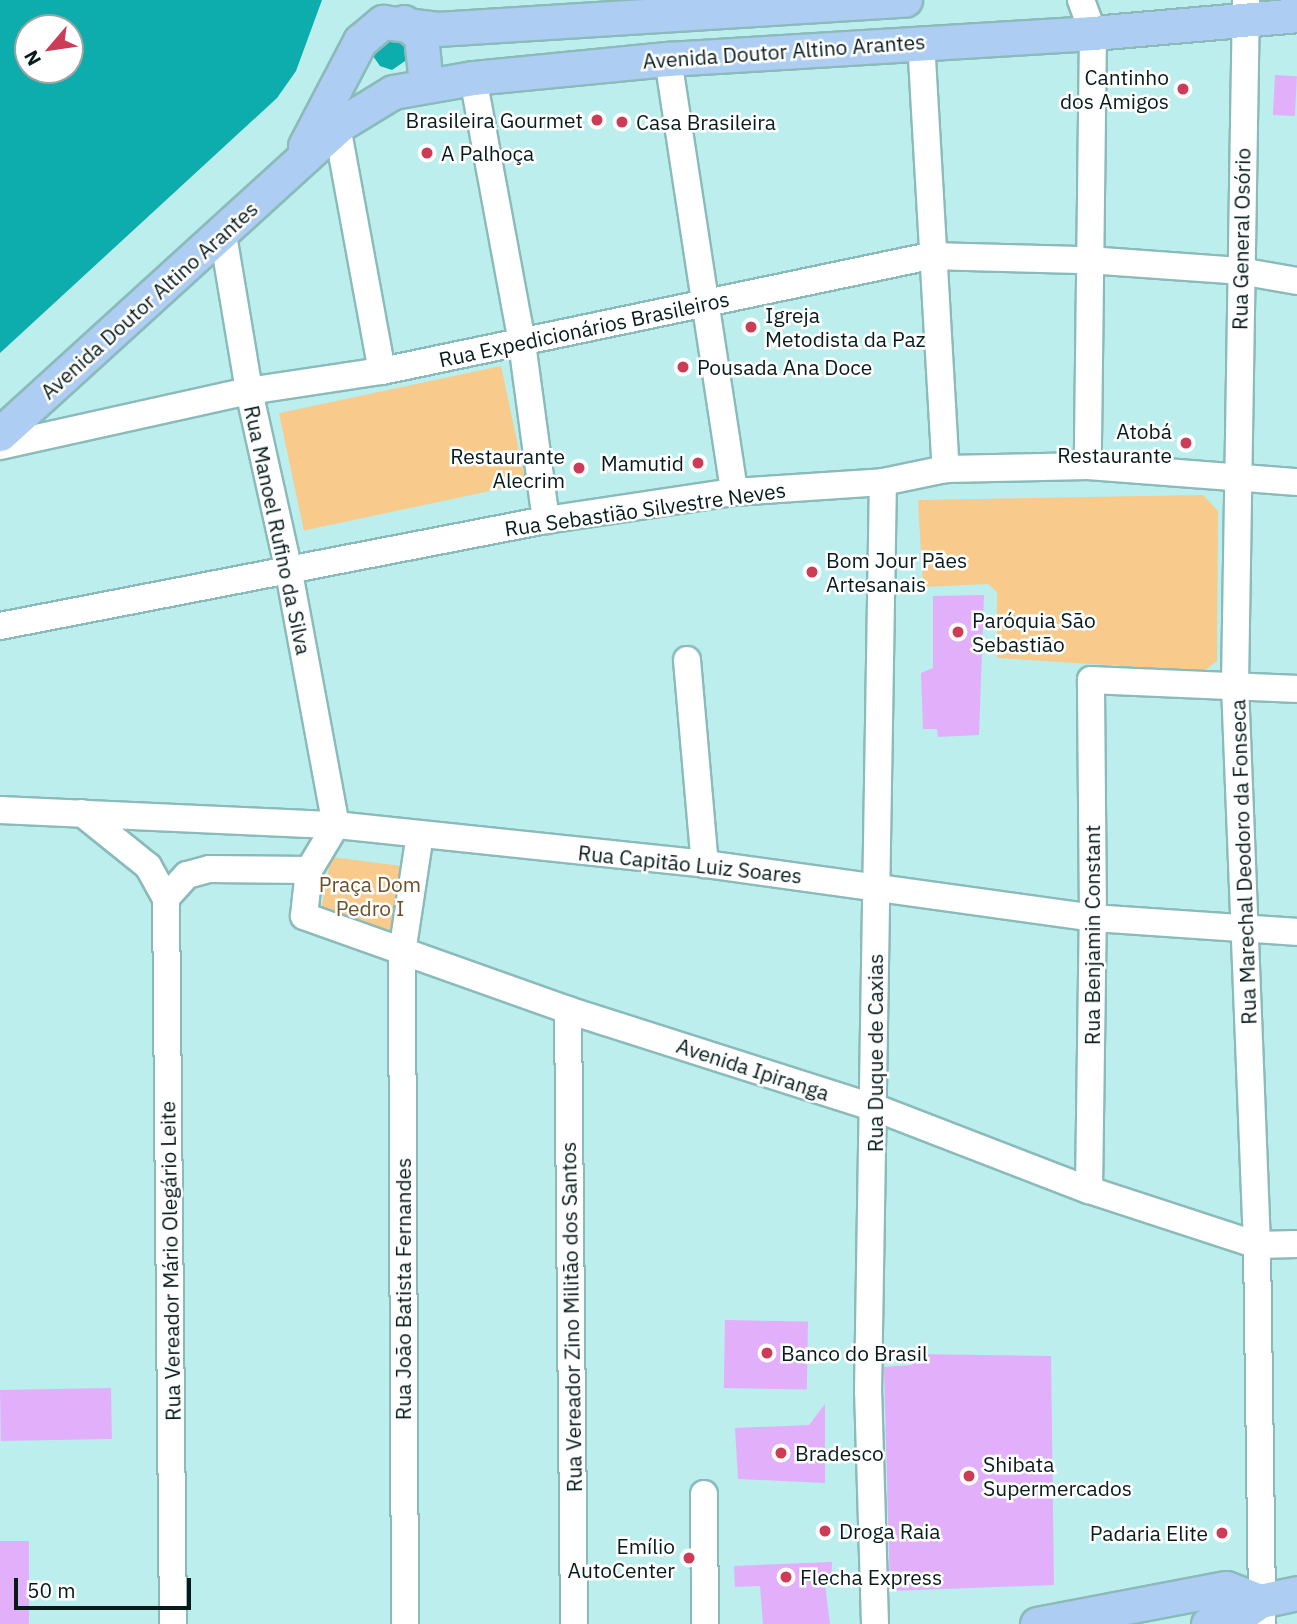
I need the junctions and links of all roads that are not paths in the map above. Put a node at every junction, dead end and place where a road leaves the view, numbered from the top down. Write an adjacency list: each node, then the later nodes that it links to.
1 (905, 0): 5 (main road, Avenida Doutor Altino Arantes)
2 (1081, 0): 6 (street)
3 (1246, 9): 4 (main road, Avenida Doutor Altino Arantes); 6 (main road, Avenida Doutor Altino Arantes); 17 (street, Rua General Osório)
4 (1297, 15)
5 (404, 22): 7 (main road, Avenida Doutor Altino Arantes); 11 (main road)
6 (1093, 33): 8 (main road, Avenida Doutor Altino Arantes); 16 (street)
7 (360, 41): 12 (main road); 13 (main road, Avenida Doutor Altino Arantes)
8 (921, 41): 9 (main road, Avenida Doutor Altino Arantes); 15 (street)
9 (668, 59): 10 (main road, Avenida Doutor Altino Arantes); 19 (street)
10 (472, 78): 11 (main road, Avenida Doutor Altino Arantes); 20 (street)
11 (426, 84): 12 (main road, Avenida Doutor Altino Arantes)
12 (393, 92): 13 (main road, Avenida Doutor Altino Arantes)
13 (335, 112): 14 (main road, Avenida Doutor Altino Arantes); 21 (street)
14 (223, 235): 22 (street, Rua Manoel Rufino da Silva); 23 (main road, Avenida Doutor Altino Arantes)
15 (930, 256): 16 (street, Rua Expedicionários Brasileiros); 19 (street, Rua Expedicionários Brasileiros); 26 (street)
16 (1088, 260): 17 (street, Rua Expedicionários Brasileiros); 25 (street)
17 (1240, 271): 18 (street, Rua Expedicionários Brasileiros); 27 (street, Rua General Osório)
18 (1297, 281)
19 (705, 303): 20 (street, Rua Expedicionários Brasileiros); 30 (street)
20 (522, 343): 21 (street, Rua Expedicionários Brasileiros); 31 (street)
21 (382, 371): 22 (street, Rua Expedicionários Brasileiros)
22 (249, 391): 24 (street, Rua Expedicionários Brasileiros); 32 (street, Rua Manoel Rufino da Silva)
23 (0, 434)
24 (0, 446)
25 (1088, 466): 26 (street, Rua Sebastião Silvestre Neves); 27 (street, Rua Sebastião Silvestre Neves)
26 (946, 469): 28 (street, Rua Sebastião Silvestre Neves)
27 (1238, 478): 29 (street, Rua Sebastião Silvestre Neves); 35 (street, Rua Marechal Deodoro da Fonseca)
28 (883, 482): 30 (street, Rua Sebastião Silvestre Neves); 43 (street, Rua Duque de Caxias)
29 (1297, 482)
30 (734, 492): 31 (street, Rua Sebastião Silvestre Neves)
31 (546, 520): 32 (street, Rua Sebastião Silvestre Neves)
32 (288, 567): 33 (street, Rua Sebastião Silvestre Neves); 39 (street, Rua Manoel Rufino da Silva)
33 (0, 626)
34 (687, 660): 41 (street)
35 (1236, 685): 36 (street); 45 (street, Rua Benjamin Constant); 46 (street, Rua Marechal Deodoro da Fonseca)
36 (1297, 689)
37 (0, 810): 38 (street, Rua Capitão Luiz Soares)
38 (82, 813): 39 (street, Rua Capitão Luiz Soares); 44 (street)
39 (336, 825): 40 (street, Rua Capitão Luiz Soares); 42 (street, Avenida Ipiranga)
40 (420, 834): 41 (street, Rua Capitão Luiz Soares); 48 (street, Rua João Batista Fernandes)
41 (705, 864): 43 (street, Rua Capitão Luiz Soares)
42 (309, 870): 44 (street); 48 (street, Avenida Ipiranga)
43 (875, 885): 45 (street, Rua Capitão Luiz Soares); 50 (street, Rua Duque de Caxias)
44 (166, 898): 57 (street, Rua Vereador Mário Olegário Leite)
45 (1093, 918): 46 (street, Rua Capitão Luiz Soares); 51 (street, Rua Benjamin Constant)
46 (1243, 927): 47 (street, Rua Capitão Luiz Soares); 53 (street, Rua Marechal Deodoro da Fonseca)
47 (1297, 932)
48 (402, 953): 49 (street, Avenida Ipiranga); 58 (street, Rua João Batista Fernandes)
49 (568, 1010): 50 (street, Avenida Ipiranga); 59 (street, Rua Vereador Zino Militão dos Santos)
50 (876, 1108): 51 (street, Avenida Ipiranga); 61 (street, Rua Duque de Caxias)
51 (1089, 1191): 53 (street, Avenida Ipiranga)
52 (1297, 1244): 53 (street, Avenida Ipiranga)
53 (1257, 1245): 56 (street, Rua Marechal Deodoro da Fonseca)
54 (704, 1494): 60 (street)
55 (1297, 1593): 56 (main road)
56 (1261, 1612): 62 (main road); 63 (main road)
57 (173, 1624)
58 (405, 1624)
59 (574, 1624)
60 (705, 1624)
61 (875, 1624)
62 (1037, 1624)
63 (1208, 1624)

